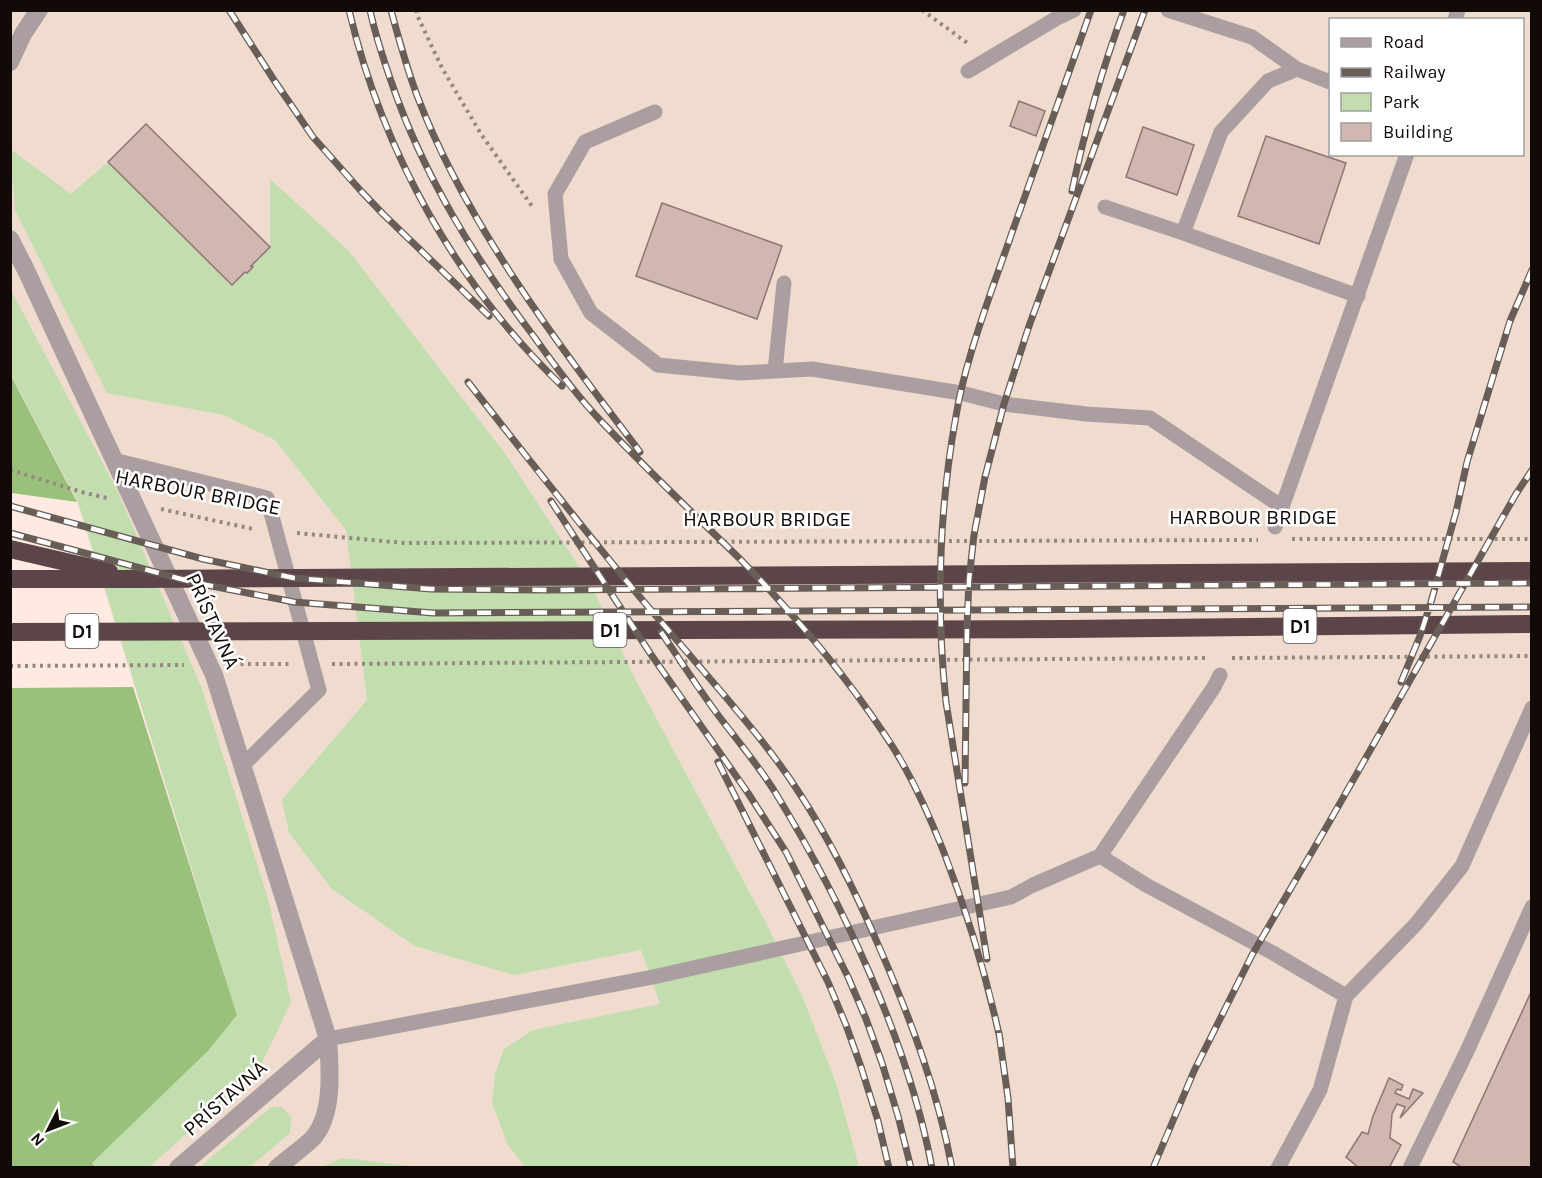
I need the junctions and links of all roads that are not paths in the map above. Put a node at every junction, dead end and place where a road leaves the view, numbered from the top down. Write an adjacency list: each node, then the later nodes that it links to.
1 (39, 10): 4 (street)
2 (1074, 10): 6 (lane)
3 (1168, 10): 5 (lane)
4 (10, 62)
5 (1297, 69): 7 (lane); 11 (lane)
6 (968, 71)
7 (1329, 82)
8 (655, 112): 15 (lane)
9 (1406, 156): 14 (lane)
10 (1105, 207): 11 (lane)
11 (1183, 233): 14 (lane)
12 (10, 239): 16 (street, PRÍSTAVNÁ)
13 (784, 283): 15 (lane)
14 (1358, 296): 17 (lane)
15 (775, 371): 17 (lane)
16 (114, 460): 27 (street, PRÍSTAVNÁ); 27 (lane)
17 (1282, 507): 18 (lane)
18 (1275, 535)
19 (10, 549): 22 (highway)
20 (1532, 571): 22 (highway)
21 (10, 579): 22 (highway)
22 (140, 579)
23 (1532, 624): 24 (highway, D1)
24 (10, 632)
25 (1220, 675): 28 (lane)
26 (1532, 708): 30 (lane)
27 (243, 765): 31 (street, PRÍSTAVNÁ)
28 (1100, 856): 30 (lane); 31 (lane)
29 (1532, 907): 35 (lane)
30 (1346, 996): 34 (lane)
31 (328, 1039): 32 (street, PRÍSTAVNÁ); 33 (street, PRÍSTAVNÁ)
32 (178, 1167)
33 (277, 1167)
34 (1278, 1167)
35 (1410, 1167)

